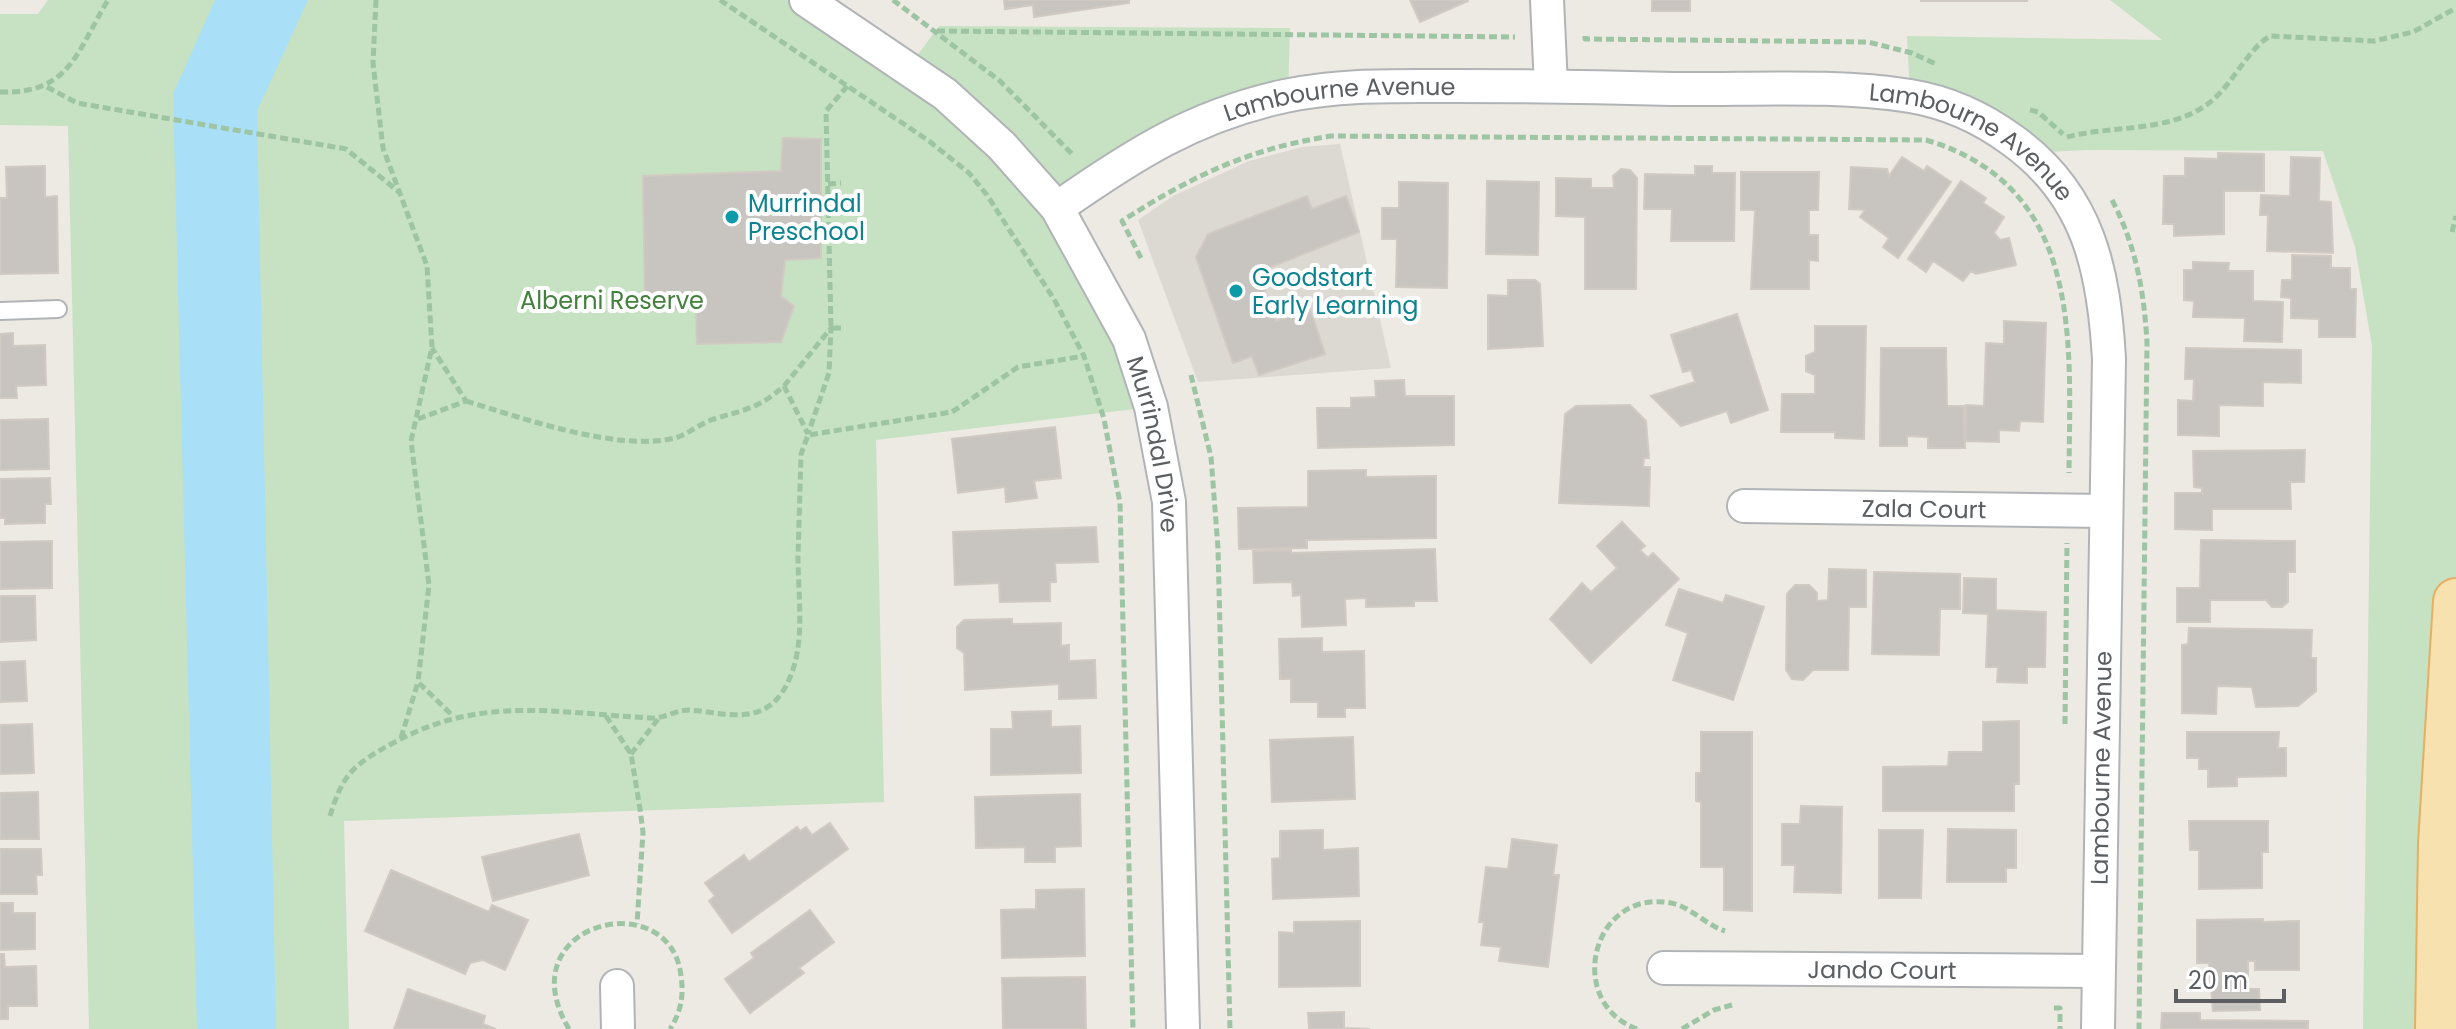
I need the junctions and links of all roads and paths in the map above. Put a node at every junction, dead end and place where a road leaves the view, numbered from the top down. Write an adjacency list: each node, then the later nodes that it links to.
1 (108, 0): 14 (path)
2 (376, 0): 22 (path)
3 (720, 0): 12 (path)
4 (806, 0): 24 (street, Murrindal Drive)
5 (893, 0): 8 (path)
6 (1547, 0): 13 (street)
7 (2456, 8): 17 (path)
8 (937, 31): 9 (path); 19 (path)
9 (1515, 37)
10 (1585, 39): 11 (path)
11 (1939, 66)
12 (849, 84): 21 (path); 33 (path)
13 (1551, 86): 24 (street, Lambourne Avenue); 41 (street, Lambourne Avenue)
14 (47, 87): 15 (path); 22 (path)
15 (0, 92)
16 (2016, 107): 17 (path)
17 (2067, 137): 18 (path)
18 (2075, 146)
19 (1073, 155)
20 (841, 183): 21 (path)
21 (828, 184): 30 (path)
22 (401, 194): 32 (path)
23 (2108, 194): 65 (path)
24 (1057, 208): 60 (street, Murrindal Drive)
25 (2456, 216): 26 (path)
26 (2452, 232)
27 (1141, 258): 39 (path)
28 (58, 309): 29 (lane)
29 (0, 311)
30 (831, 328): 31 (path); 35 (path); 38 (path)
31 (841, 328)
32 (432, 347): 36 (path); 37 (path)
33 (1084, 356): 38 (path); 59 (path)
34 (1191, 375): 61 (path)
35 (784, 386): 36 (path); 38 (path)
36 (466, 401): 37 (path)
37 (418, 419): 44 (path)
38 (808, 435): 47 (path)
39 (2069, 473)
40 (1744, 506): 41 (street, Zala Court)
41 (2105, 511): 54 (street, Lambourne Avenue)
42 (2067, 543): 48 (path)
43 (2456, 601): 66 (main road)
44 (418, 682): 45 (path); 49 (path)
45 (453, 716): 46 (path); 49 (path)
46 (606, 716): 47 (path); 50 (path)
47 (658, 719): 50 (path)
48 (2065, 731)
49 (401, 739): 51 (path)
50 (631, 754): 52 (path)
51 (330, 816)
52 (637, 924)
53 (1664, 968): 54 (street, Jando Court)
54 (2098, 971): 64 (street, Lambourne Avenue)
55 (617, 986): 58 (street)
56 (1748, 1005): 62 (path)
57 (2045, 1008): 63 (path)
58 (618, 1029)
59 (1133, 1029)
60 (1183, 1029)
61 (1230, 1029)
62 (1682, 1029)
63 (2060, 1029)
64 (2098, 1029)
65 (2139, 1029)
66 (2438, 1029)

